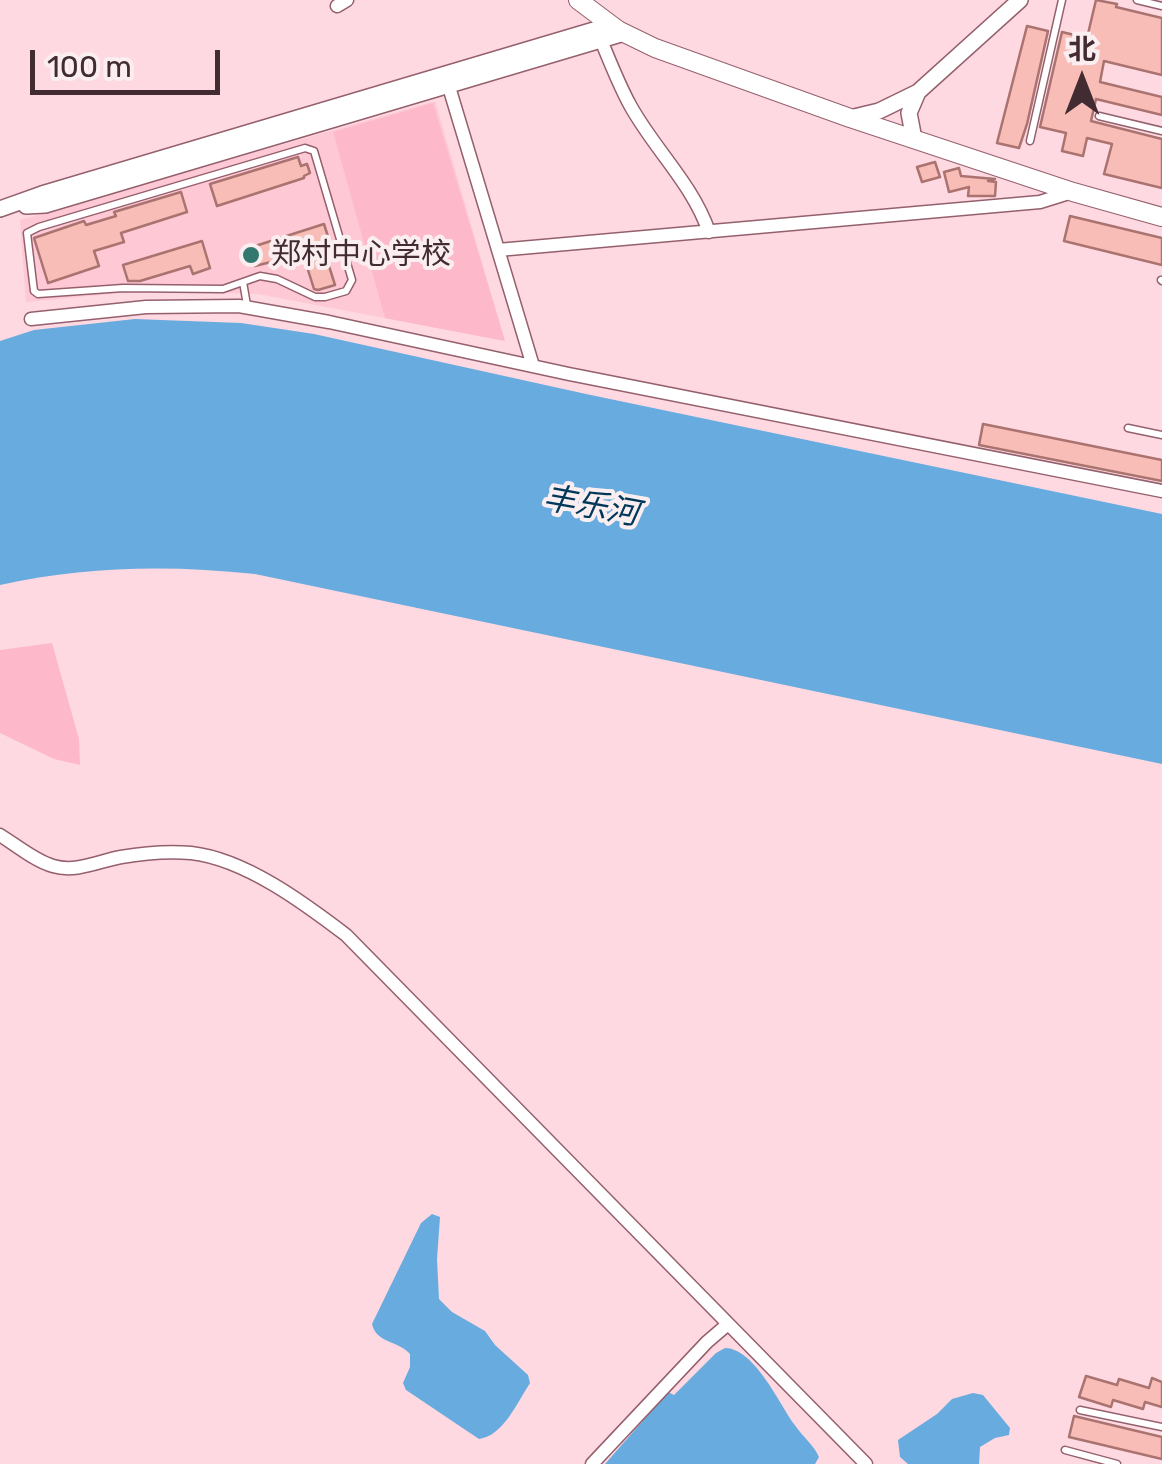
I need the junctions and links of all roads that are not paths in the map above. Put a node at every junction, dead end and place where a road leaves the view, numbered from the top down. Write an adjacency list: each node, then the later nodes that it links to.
1 (578, 0): 6 (main road)
2 (1020, 0): 8 (street)
3 (1062, 0): 13 (lane)
4 (1137, 0): 5 (lane)
5 (1162, 6)
6 (612, 33): 7 (street); 10 (main road); 17 (street)
7 (447, 80): 15 (street); 18 (street)
8 (918, 92): 10 (street); 12 (street)
9 (1099, 116): 11 (lane)
10 (850, 118): 12 (main road)
11 (1162, 132)
12 (914, 139): 14 (main road)
13 (1030, 141)
14 (1073, 192): 16 (main road); 17 (street)
15 (6, 208)
16 (1162, 217)
17 (708, 232): 18 (street)
18 (498, 250): 22 (street)
19 (242, 282): 19 (lane); 20 (lane)
20 (247, 308): 21 (street); 22 (street)
21 (30, 319)
22 (532, 366): 25 (street)
23 (1128, 428): 24 (lane)
24 (1162, 435)
25 (1162, 491)
26 (0, 835): 27 (street)
27 (728, 1324): 31 (street); 32 (street)
28 (1080, 1410): 29 (lane)
29 (1162, 1427)
30 (1065, 1450): 33 (lane)
31 (592, 1464)
32 (866, 1464)
33 (1117, 1464)

